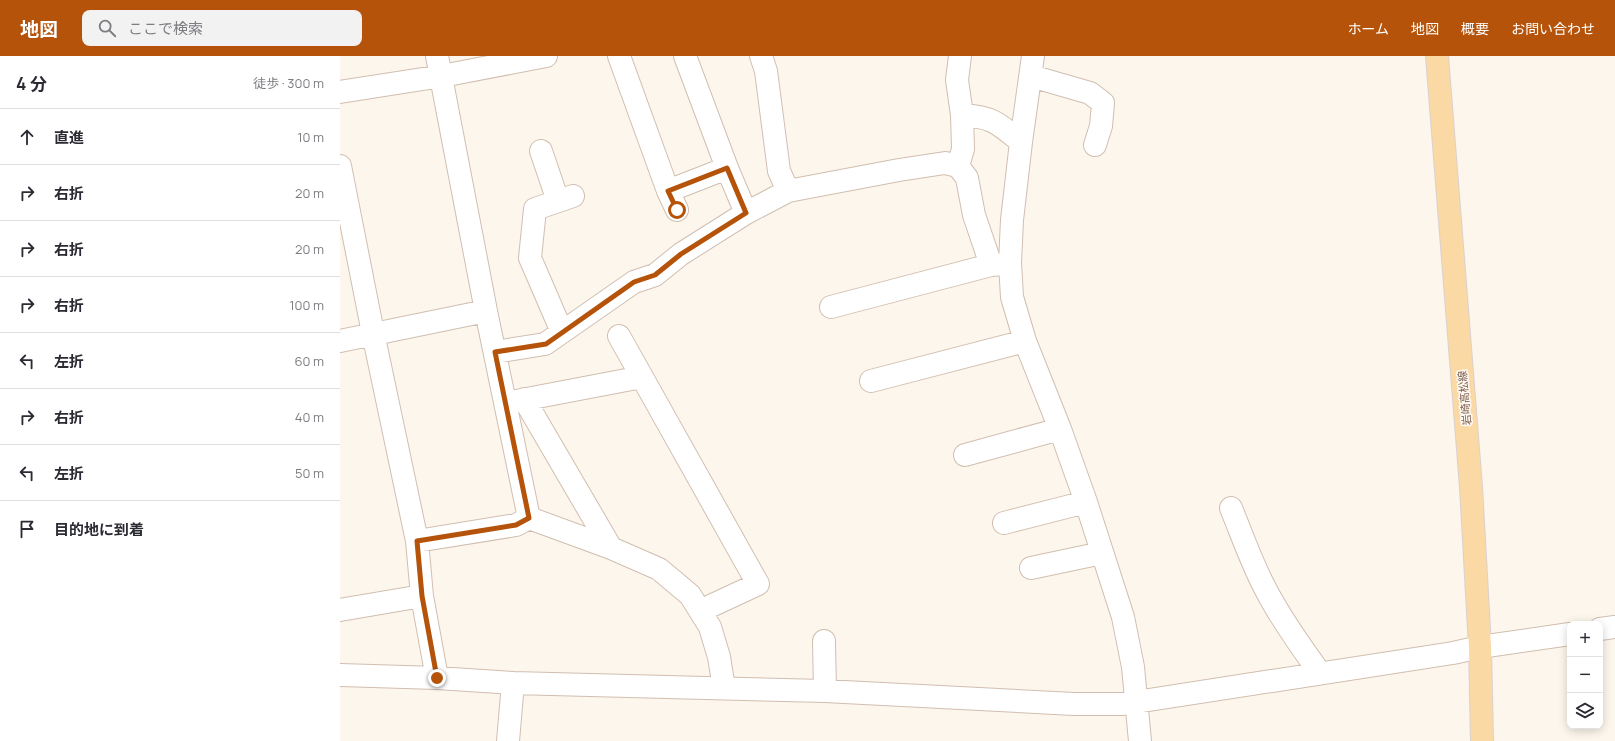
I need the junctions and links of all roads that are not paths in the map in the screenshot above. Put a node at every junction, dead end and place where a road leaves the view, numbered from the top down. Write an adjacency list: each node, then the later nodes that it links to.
1 (546, 56): 7 (street)
2 (619, 56): 16 (street)
3 (685, 56): 16 (street)
4 (761, 56): 17 (street)
5 (960, 56): 10 (street)
6 (1437, 56): 48 (main road, 岩崎高松線)
7 (440, 66): 9 (street); 21 (street)
8 (1032, 66): 11 (street); 12 (street)
9 (340, 92)
10 (962, 115): 11 (street); 15 (street)
11 (1021, 142): 19 (street)
12 (1095, 145)
13 (541, 151): 22 (street)
14 (340, 166): 23 (street)
15 (958, 166): 17 (street); 19 (street)
16 (727, 168): 18 (street)
17 (788, 191): 18 (street)
18 (746, 213): 22 (street)
19 (1001, 264): 20 (street); 26 (street)
20 (831, 307)
21 (486, 311): 23 (street); 27 (street)
22 (562, 332): 27 (street)
23 (373, 333): 25 (street); 37 (street)
24 (620, 336): 28 (street)
25 (340, 340)
26 (1025, 341): 29 (street); 31 (street)
27 (495, 352): 30 (street)
28 (642, 378): 30 (street); 43 (street)
29 (871, 381)
30 (515, 401): 35 (street); 38 (street)
31 (1060, 429): 32 (street); 33 (street)
32 (965, 455)
33 (1086, 502): 36 (street); 39 (street)
34 (1231, 508): 49 (street)
35 (529, 518): 37 (street); 38 (street)
36 (1004, 523)
37 (417, 541): 41 (street)
38 (611, 548): 43 (street)
39 (1102, 553): 40 (street); 55 (street)
40 (1031, 568)
41 (422, 596): 42 (street); 51 (street)
42 (340, 610)
43 (700, 611): 53 (street)
44 (1615, 627): 45 (street)
45 (1603, 629)
46 (1567, 634): 48 (street)
47 (824, 641): 54 (street)
48 (1480, 647): 49 (street); 58 (main road, 岩崎高松線)
49 (1320, 673): 55 (street)
50 (340, 675): 51 (street)
51 (437, 678): 52 (street)
52 (513, 682): 53 (street); 56 (street)
53 (724, 688): 54 (street)
54 (825, 691): 55 (street)
55 (1136, 702): 57 (street)
56 (508, 741)
57 (1140, 741)
58 (1482, 741)

